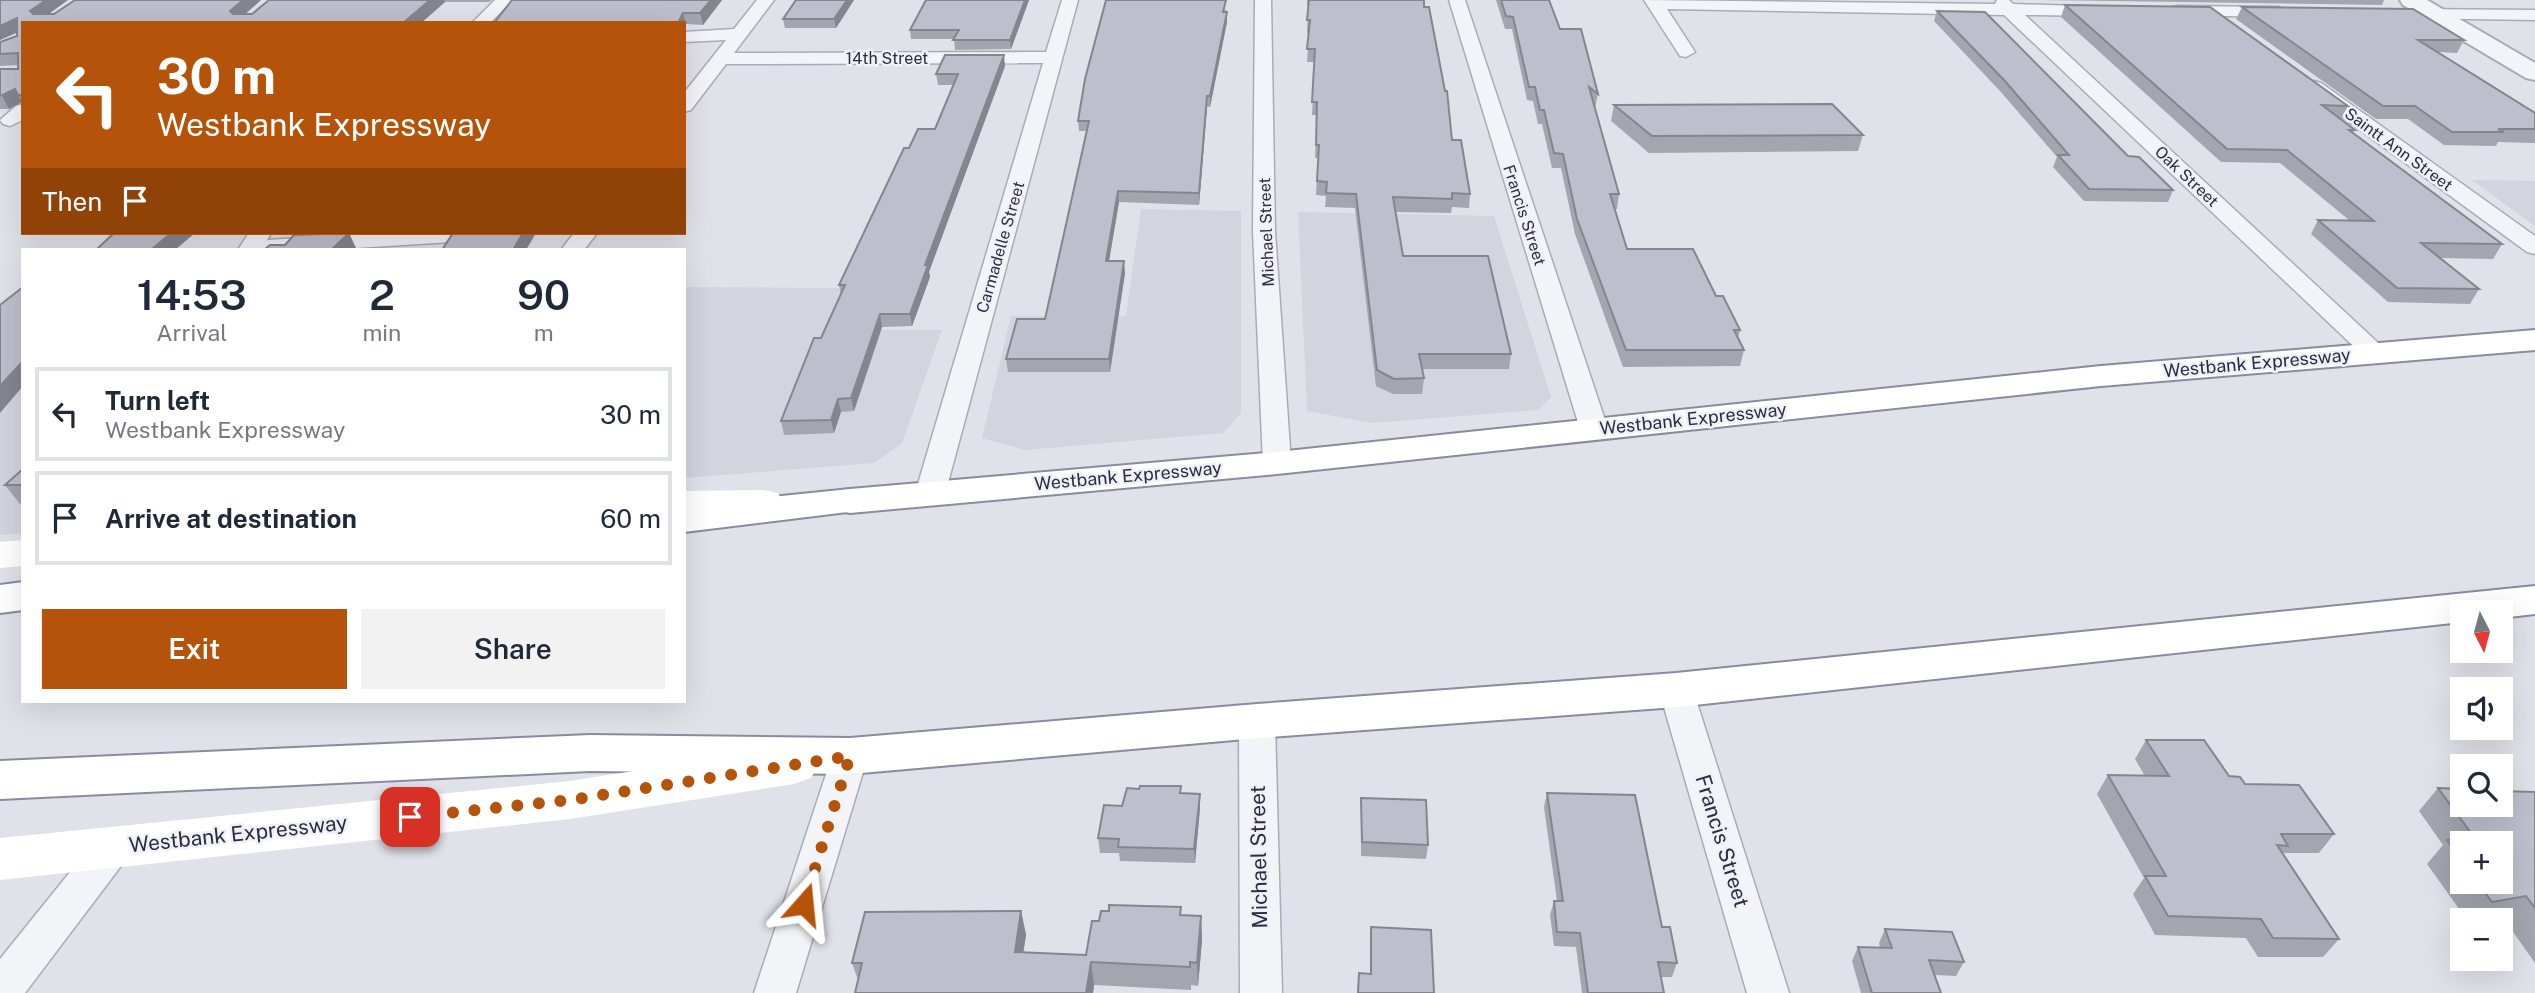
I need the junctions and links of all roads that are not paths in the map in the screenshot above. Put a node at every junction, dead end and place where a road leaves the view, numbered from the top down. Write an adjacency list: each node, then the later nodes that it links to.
1 (505, 0): 17 (street)
2 (766, 0): 19 (street)
3 (1070, 0): 23 (street, Carmadelle Street)
4 (1263, 0): 34 (street, Michael Street)
5 (1457, 0): 33 (street, Francis Street)
6 (2411, 0): 10 (street)
7 (1654, 2): 8 (street); 22 (street)
8 (2004, 5): 11 (street); 32 (street, Oak Street)
9 (2203, 6): 12 (street); 13 (street); 18 (street)
10 (2441, 7): 14 (street); 15 (street); 25 (street)
11 (2117, 11)
12 (2157, 11)
13 (2295, 12)
14 (2392, 13)
15 (2473, 14): 16 (street); 21 (street)
16 (2535, 15)
17 (482, 21)
18 (2233, 28)
19 (740, 34): 20 (street); 24 (street)
20 (686, 37)
21 (2535, 50)
22 (1686, 52)
23 (1053, 57): 24 (street, 14th Street); 35 (street, Carmadelle Street)
24 (721, 58): 27 (street)
25 (2535, 73)
26 (2298, 75): 30 (street, Saintt Ann Street)
27 (686, 103)
28 (419, 235): 29 (street)
29 (255, 240)
30 (2535, 247)
31 (2535, 340): 32 (main road, Westbank Expressway)
32 (2376, 353): 33 (main road, Westbank Expressway)
33 (1594, 429): 34 (main road, Westbank Expressway)
34 (1277, 463): 35 (main road, Westbank Expressway)
35 (930, 494): 36 (main road, Westbank Expressway)
36 (850, 501): 37 (main road, Westbank Expressway); 38 (main road, Westbank Expressway)
37 (686, 503)
38 (686, 519)
39 (21, 553): 40 (main road)
40 (0, 555)
41 (21, 596): 42 (main road)
42 (0, 599)
43 (2535, 600): 44 (main road, Westbank Expressway)
44 (1676, 690): 45 (main road, Westbank Expressway); 53 (street, Francis Street)
45 (1257, 721): 46 (main road, Westbank Expressway); 52 (street, Michael Street)
46 (850, 756): 47 (main road, Westbank Expressway); 48 (main road, Westbank Expressway); 51 (street)
47 (0, 780)
48 (113, 847): 49 (main road, Westbank Expressway); 50 (street)
49 (0, 859)
50 (0, 992)
51 (775, 993)
52 (1261, 993)
53 (1768, 993)

